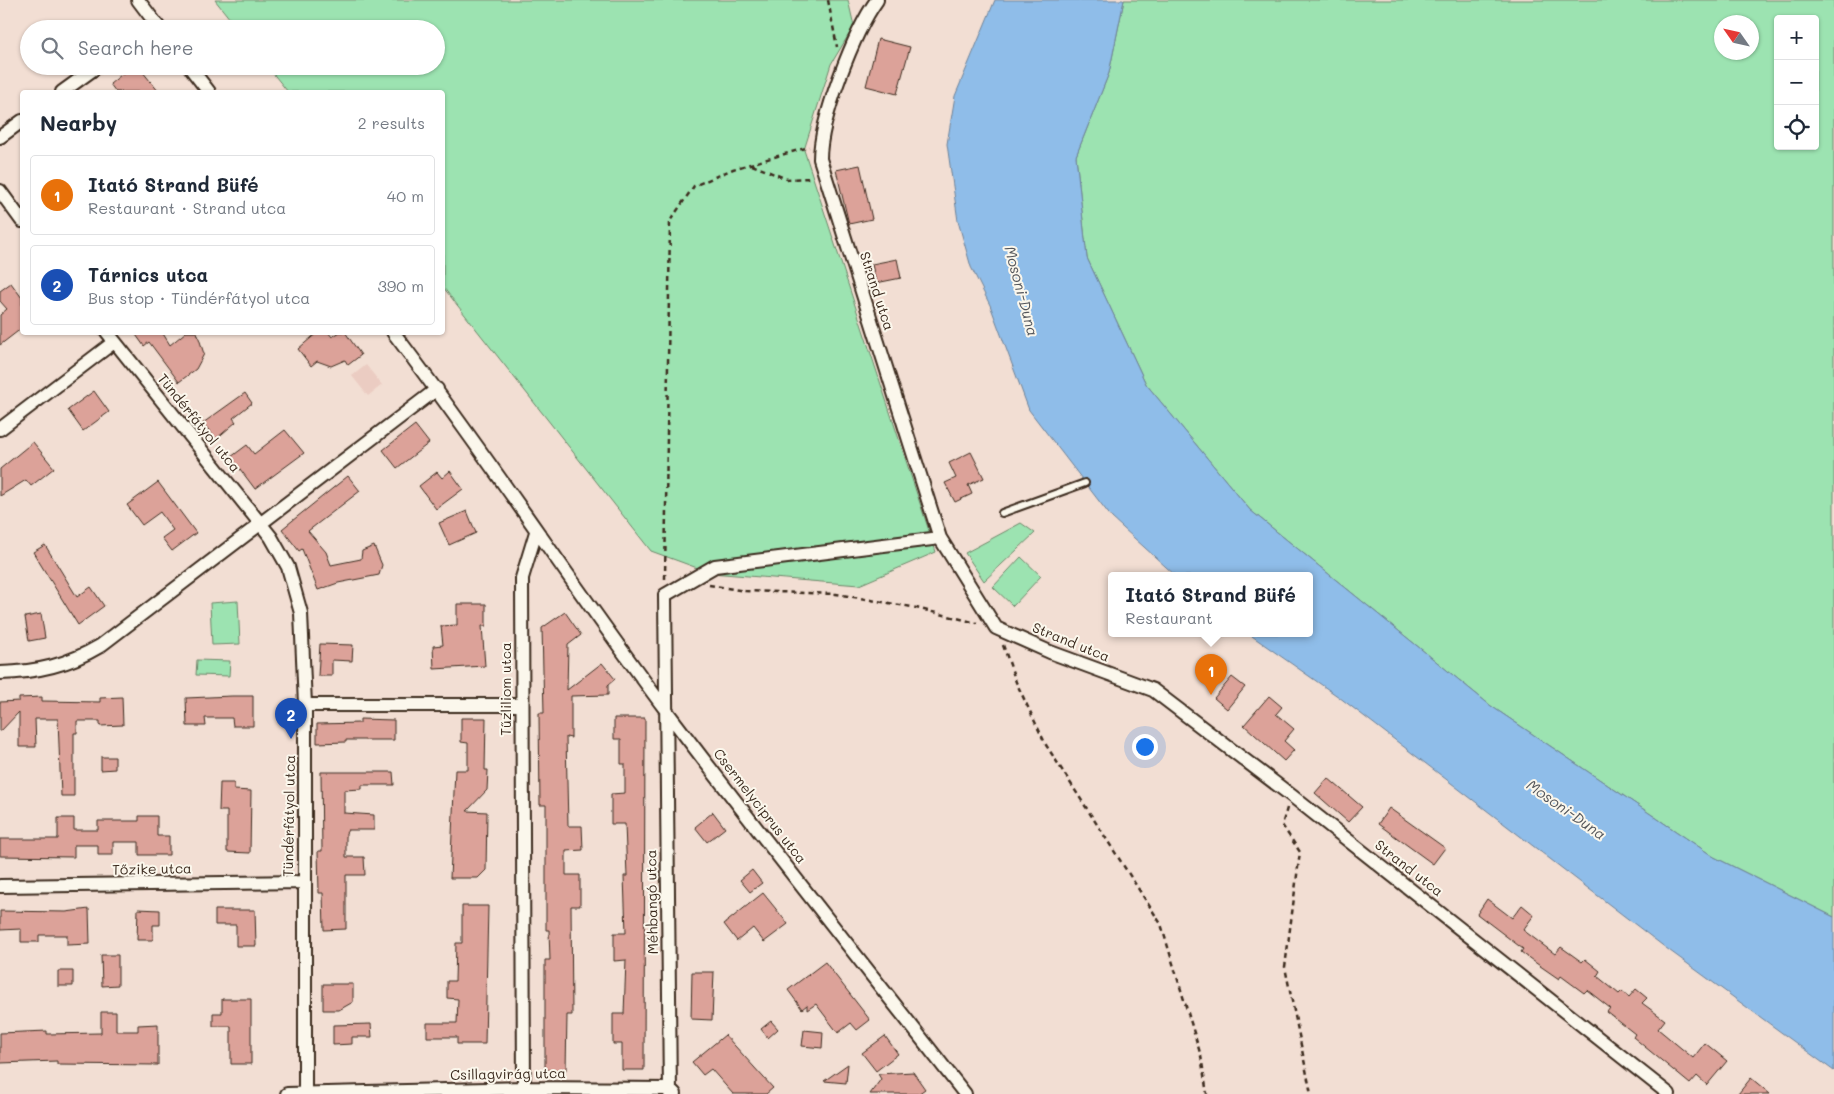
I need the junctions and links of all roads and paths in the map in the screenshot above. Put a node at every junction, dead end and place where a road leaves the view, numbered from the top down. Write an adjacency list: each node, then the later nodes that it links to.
1 (138, 0): 4 (street)
2 (828, 0): 5 (path)
3 (878, 0): 5 (street, Strand utca)
4 (151, 20)
5 (842, 73): 12 (street, Strand utca)
6 (86, 75): 8 (street)
7 (196, 75): 9 (street)
8 (65, 90)
9 (207, 90)
10 (20, 122): 11 (street)
11 (0, 137)
12 (820, 144): 13 (path); 14 (street, Strand utca)
13 (750, 164): 14 (path); 27 (path)
14 (824, 176): 25 (street, Strand utca)
15 (0, 191): 16 (street)
16 (20, 218)
17 (395, 335): 19 (street)
18 (110, 337): 20 (street); 23 (street, Tündérfátyol utca)
19 (437, 389): 23 (street); 24 (street)
20 (0, 428)
21 (1085, 483): 22 (lane)
22 (1002, 513)
23 (260, 523): 29 (street); 30 (street, Tündérfátyol utca)
24 (536, 532): 31 (street, Tűzliliom utca); 32 (street, Csermelyciprus utca)
25 (940, 538): 26 (street); 28 (street, Strand utca)
26 (691, 581): 27 (street); 28 (path)
27 (665, 595): 32 (street, Méhbangó utca)
28 (996, 628): 33 (street, Strand utca); 41 (path)
29 (0, 672)
30 (305, 705): 31 (street); 34 (street, Tündérfátyol utca)
31 (521, 705): 36 (street, Tűzliliom utca)
32 (665, 709): 37 (street, Méhbangó utca); 40 (street, Csermelyciprus utca)
33 (1292, 796): 42 (path); 43 (street, Strand utca)
34 (303, 882): 35 (street, Tőzike utca); 39 (street, Tündérfátyol utca)
35 (0, 886)
36 (524, 1091): 37 (street, Csillagvirág utca); 39 (street, Csillagvirág utca)
37 (672, 1092)
38 (287, 1094): 39 (street, Csillagvirág utca)
39 (305, 1094)
40 (966, 1094)
41 (1208, 1094)
42 (1311, 1094)
43 (1669, 1094)

